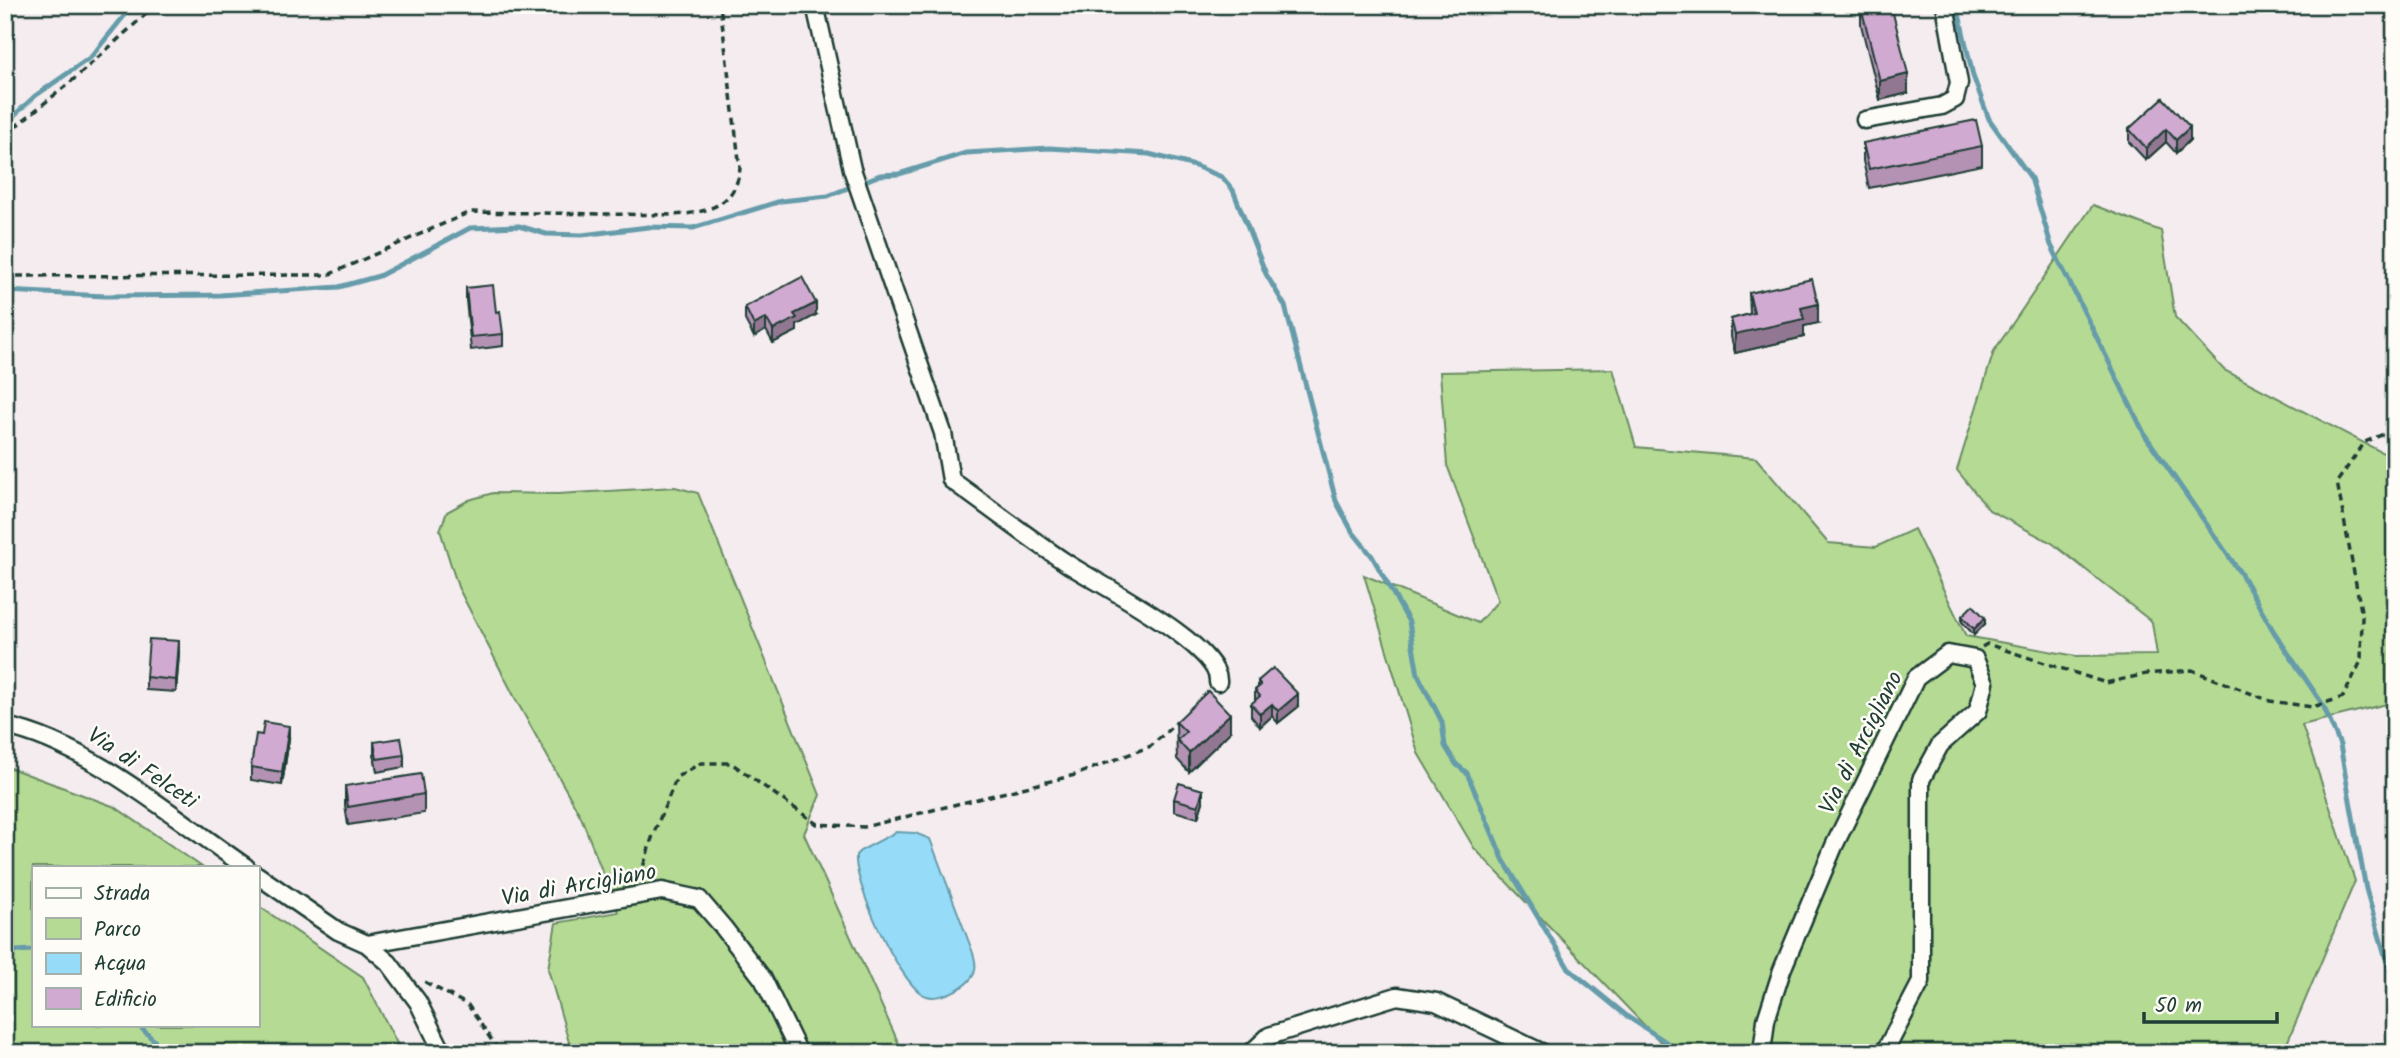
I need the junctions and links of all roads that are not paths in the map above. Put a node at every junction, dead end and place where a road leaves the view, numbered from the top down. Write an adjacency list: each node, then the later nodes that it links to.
1 (815, 5): 4 (street)
2 (1944, 5): 3 (street)
3 (1865, 120)
4 (1218, 682)
5 (5, 726): 6 (street, Via di Felceti)
6 (245, 866)
7 (259, 876): 8 (street)
8 (367, 944): 9 (street); 10 (street, Via di Arcigliano)
9 (443, 1053)
10 (799, 1053)
11 (1251, 1053): 12 (street)
12 (1543, 1053)
13 (1762, 1053): 14 (street, Via di Arcigliano)
14 (1884, 1053)

